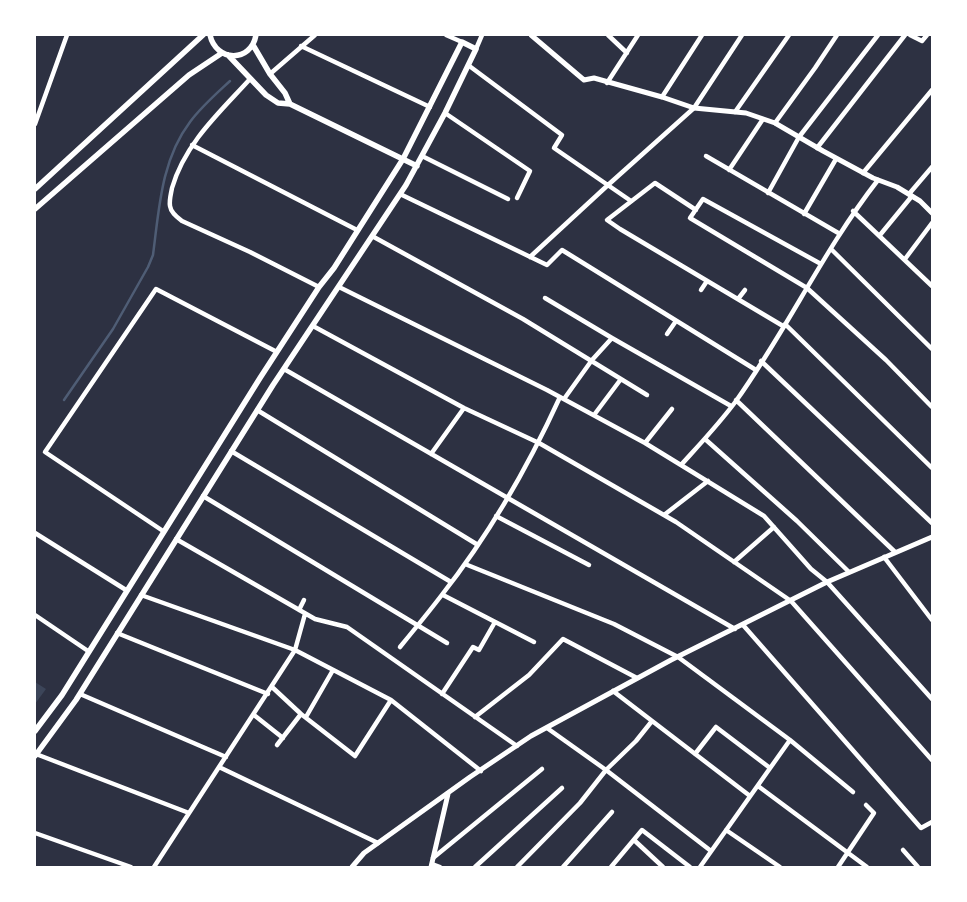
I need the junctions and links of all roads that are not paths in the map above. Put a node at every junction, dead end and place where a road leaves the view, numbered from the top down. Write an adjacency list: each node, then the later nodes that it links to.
1 (67, 35): 39 (street)
2 (203, 35): 53 (main road)
3 (210, 35): 23 (main road)
4 (315, 35): 21 (street)
5 (446, 35): 19 (street)
6 (482, 35): 22 (street)
7 (531, 35): 29 (street)
8 (608, 35): 24 (street)
9 (638, 35): 24 (street)
10 (702, 35): 31 (street)
11 (742, 35): 34 (street)
12 (789, 35): 35 (street)
13 (837, 35): 38 (street)
14 (878, 35): 40 (street)
15 (905, 35): 42 (street)
16 (910, 35): 17 (street)
17 (927, 35)
18 (257, 36): 20 (main road)
19 (462, 42): 22 (main road); 33 (main road)
20 (253, 45): 25 (main road); 27 (main road)
21 (302, 46): 27 (street); 33 (street)
22 (476, 49): 26 (main road)
23 (222, 53): 25 (main road); 60 (main road)
24 (627, 53): 29 (street)
25 (228, 55): 28 (main road)
26 (468, 65): 36 (main road); 52 (street)
27 (270, 74): 32 (main road)
28 (250, 79): 32 (main road); 41 (street)
29 (608, 83): 31 (street)
30 (932, 90): 50 (street)
31 (662, 97): 34 (street)
32 (290, 104): 45 (main road)
33 (430, 107): 45 (main road)
34 (694, 108): 35 (street); 52 (street)
35 (735, 112): 37 (street)
36 (445, 113): 43 (main road); 57 (street)
37 (763, 119): 38 (street); 49 (street)
38 (775, 123): 40 (street)
39 (35, 124)
40 (799, 137): 42 (street); 54 (street)
41 (192, 145): 66 (street); 76 (street)
42 (817, 148): 46 (street)
43 (422, 156): 47 (main road); 58 (street)
44 (706, 156): 49 (street)
45 (403, 159): 47 (main road); 66 (main road)
46 (836, 159): 50 (street); 64 (street)
47 (417, 166): 55 (main road)
48 (932, 167): 56 (street)
49 (729, 170): 54 (street)
50 (863, 173): 51 (street)
51 (878, 180): 56 (street); 62 (street)
52 (608, 185): 59 (street); 71 (street)
53 (35, 190)
54 (768, 193): 64 (street)
55 (400, 194): 68 (main road); 71 (street)
56 (910, 195): 63 (street); 69 (street)
57 (517, 198)
58 (508, 199)
59 (632, 202): 61 (street); 74 (street)
60 (35, 209)
61 (696, 210): 73 (street); 78 (street)
62 (854, 211): 67 (street); 69 (street)
63 (932, 213)
64 (804, 214): 67 (street)
65 (932, 223): 72 (street)
66 (357, 230): 76 (main road)
67 (840, 234): 70 (street)
68 (372, 236): 77 (main road); 90 (street)
69 (880, 236): 72 (street)
70 (831, 249): 73 (street); 88 (street)
71 (530, 257): 83 (street)
72 (904, 259): 75 (street)
73 (821, 264): 78 (street)
74 (707, 281): 79 (street); 82 (street)
75 (932, 286)
76 (319, 287): 89 (main road)
77 (339, 287): 85 (main road); 96 (street)
78 (808, 288): 84 (street); 99 (street)
79 (701, 290)
80 (746, 290): 82 (street)
81 (545, 298): 87 (street)
82 (738, 299): 84 (street)
83 (676, 321): 86 (street); 93 (street)
84 (784, 325): 91 (street); 110 (street)
85 (312, 326): 92 (main road); 100 (street)
86 (667, 334)
87 (612, 338): 90 (street); 98 (street)
88 (932, 349)
89 (277, 352): 118 (main road); 118 (street)
90 (592, 360): 94 (street); 96 (street)
91 (761, 361): 93 (street); 116 (street)
92 (284, 369): 102 (main road); 108 (street)
93 (756, 370): 97 (street)
94 (620, 379): 95 (street); 103 (street)
95 (647, 394)
96 (562, 398): 103 (street); 105 (street)
97 (736, 400): 98 (street); 123 (street)
98 (731, 406): 104 (street)
99 (932, 407)
100 (464, 408): 105 (street); 108 (street)
101 (672, 409): 106 (street)
102 (257, 410): 107 (main road); 122 (street)
103 (594, 415): 106 (street)
104 (705, 439): 109 (street); 128 (street)
105 (539, 443): 113 (street); 114 (street)
106 (645, 443): 109 (street)
107 (232, 451): 112 (main road); 129 (street)
108 (431, 454): 113 (street)
109 (681, 465): 111 (street)
110 (932, 468)
111 (708, 481): 114 (street); 117 (street)
112 (203, 496): 121 (main road); 141 (street)
113 (508, 498): 115 (street); 143 (street)
114 (664, 515): 125 (street)
115 (496, 516): 122 (street); 127 (street)
116 (932, 523)
117 (774, 527): 125 (street); 130 (street)
118 (163, 531): 131 (main road)
119 (35, 533): 131 (street)
120 (932, 537): 123 (street)
121 (176, 539): 132 (main road); 136 (street)
122 (478, 544): 126 (street)
123 (895, 552): 124 (street)
124 (884, 557): 128 (street); 139 (street)
125 (734, 562): 135 (street)
126 (465, 564): 129 (street); 150 (street)
127 (589, 565)
128 (849, 572): 130 (street)
129 (451, 582): 133 (street)
130 (827, 582): 135 (street); 158 (street)
131 (126, 590): 149 (main road)
132 (141, 595): 144 (main road); 148 (street)
133 (442, 595): 140 (street); 141 (street)
134 (304, 600): 136 (street)
135 (791, 601): 142 (street); 174 (street)
136 (299, 610): 137 (street)
137 (305, 614): 148 (street); 157 (street)
138 (35, 615): 149 (street)
139 (932, 620)
140 (495, 622): 145 (street); 157 (street)
141 (418, 624): 146 (street); 147 (street)
142 (743, 625): 143 (street); 188 (street)
143 (735, 629): 150 (street)
144 (117, 633): 155 (main road); 156 (street)
145 (534, 642)
146 (448, 643)
147 (400, 647)
148 (295, 650): 151 (street); 153 (street)
149 (88, 651): 166 (main road)
150 (678, 657): 152 (street); 168 (street)
151 (333, 670): 159 (street); 162 (street)
152 (637, 678): 154 (street); 163 (street)
153 (272, 687): 156 (street); 160 (street)
154 (613, 691): 164 (street); 165 (street)
155 (80, 694): 172 (main road); 173 (street)
156 (268, 694): 161 (street)
157 (442, 694): 163 (street)
158 (932, 699)
159 (391, 700): 162 (street); 178 (street)
160 (301, 714): 162 (street); 167 (street)
161 (254, 715): 167 (street); 173 (street)
162 (306, 717)
163 (475, 717): 170 (street)
164 (652, 721): 171 (street); 179 (street)
165 (547, 728): 170 (street); 179 (street)
166 (35, 731)
167 (282, 738): 169 (street)
168 (790, 740): 176 (street); 182 (street)
169 (277, 745)
170 (516, 746): 178 (street)
171 (695, 754): 176 (street); 184 (street)
172 (36, 755): 187 (street)
173 (226, 757): 175 (street)
174 (932, 760)
175 (219, 767): 187 (street); 192 (street)
176 (770, 768): 180 (street)
177 (542, 769): 196 (street)
178 (481, 770): 183 (street)
179 (606, 770): 194 (street); 204 (street)
180 (758, 786): 184 (street); 195 (street)
181 (562, 788): 203 (street)
182 (853, 792)
183 (448, 793): 192 (street); 196 (street)
184 (750, 796): 189 (street)
185 (866, 805): 195 (street)
186 (612, 812): 205 (street)
187 (189, 813): 200 (street)
188 (932, 822)
189 (726, 830): 194 (street); 209 (street)
190 (35, 833): 199 (street)
191 (634, 840): 197 (street); 206 (street); 207 (street)
192 (378, 843): 201 (street)
193 (903, 850): 198 (street)
194 (712, 851): 208 (street)
195 (848, 854): 210 (street); 211 (street)
196 (432, 863): 202 (street)
197 (660, 866)
198 (917, 866)
199 (131, 867)
200 (154, 867)
201 (352, 867)
202 (440, 867)
203 (474, 867)
204 (517, 867)
205 (563, 867)
206 (611, 867)
207 (690, 867)
208 (700, 867)
209 (780, 867)
210 (838, 867)
211 (867, 867)

